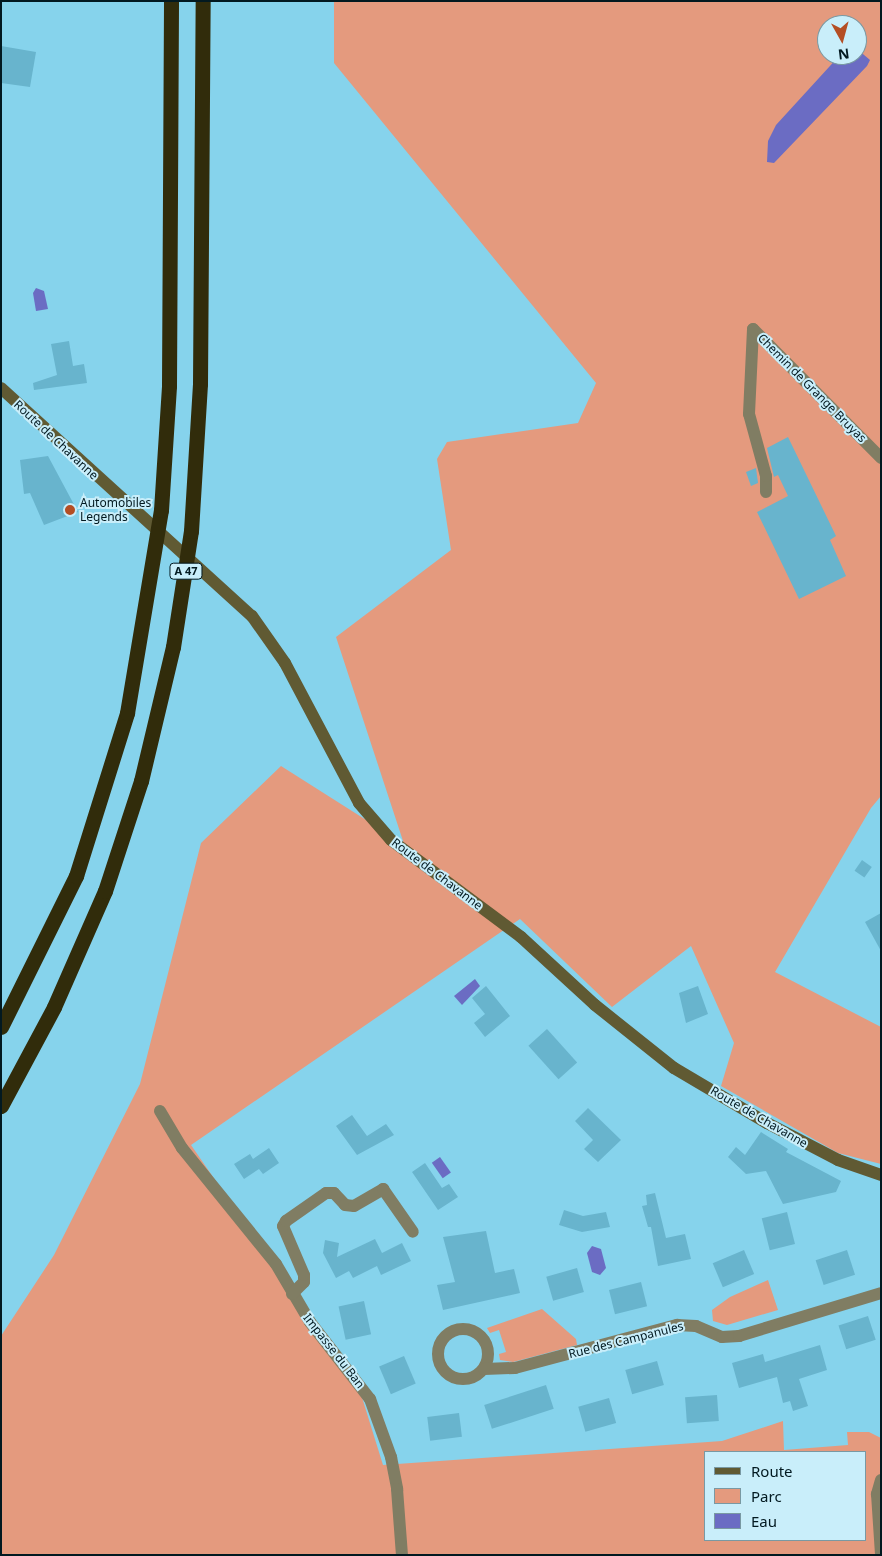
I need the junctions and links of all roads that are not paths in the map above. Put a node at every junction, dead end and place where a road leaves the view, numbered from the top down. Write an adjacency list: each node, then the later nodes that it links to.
1 (171, 1): 6 (highway, A 47)
2 (202, 1): 7 (highway, A 47)
3 (1, 388): 9 (main road, Route de Chavanne)
4 (881, 458): 5 (street, Chemin de Grange Bruyas)
5 (766, 492)
6 (1, 1027)
7 (1, 1106)
8 (160, 1111): 12 (street, Impasse du Ban)
9 (881, 1175)
10 (414, 1232): 12 (street)
11 (881, 1293): 13 (street, Rue des Campanules)
12 (292, 1294): 16 (street, Impasse du Ban)
13 (484, 1369): 13 (street, Rue des Campanules)
14 (881, 1480): 15 (street)
15 (881, 1554)
16 (402, 1555)

